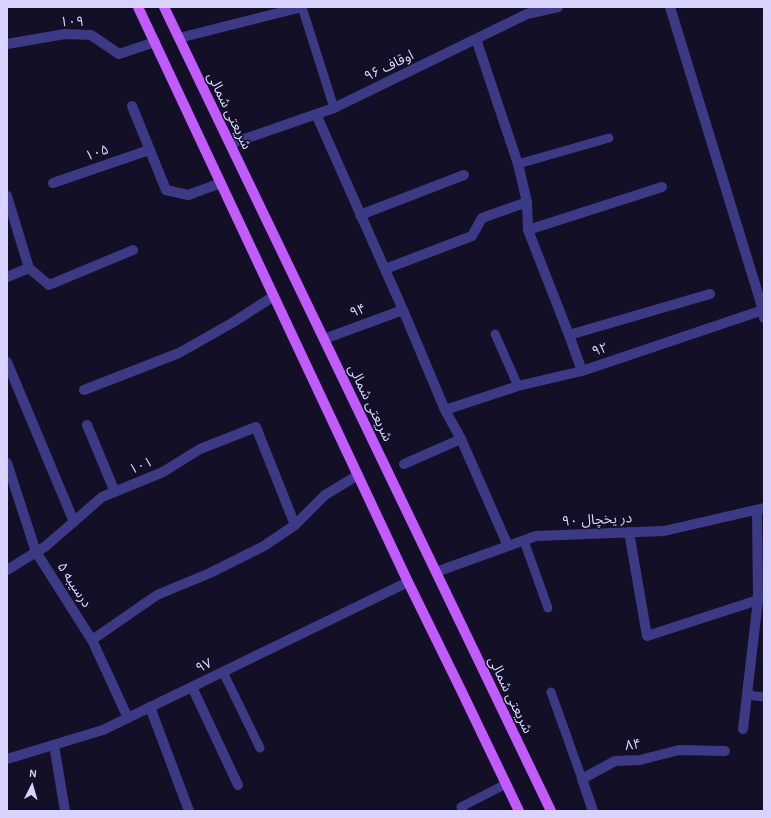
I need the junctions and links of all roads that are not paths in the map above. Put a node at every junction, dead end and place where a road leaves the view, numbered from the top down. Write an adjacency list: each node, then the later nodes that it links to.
1 (138, 7): 8 (main road)
2 (164, 7): 6 (main road, شریعتی شمالی)
3 (302, 7): 6 (street); 11 (lane)
4 (558, 7): 7 (street, اوقاف ۹۶)
5 (670, 7): 33 (street)
6 (179, 38): 14 (main road, شریعتی شمالی)
7 (476, 39): 11 (street, اوقاف ۹۶); 16 (street)
8 (155, 42): 9 (street, ۱۰۹); 19 (main road)
9 (7, 44)
10 (132, 106): 15 (street)
11 (334, 108): 12 (street, اوقاف ۹۶)
12 (316, 114): 14 (street, اوقاف ۹۶); 24 (street)
13 (609, 138): 16 (lane)
14 (230, 144): 36 (main road, شریعتی شمالی)
15 (149, 150): 18 (street, ۱۰۵); 19 (street)
16 (518, 164): 22 (street)
17 (464, 175): 24 (street)
18 (53, 183)
19 (221, 183): 31 (main road)
20 (662, 187): 25 (street)
21 (7, 196): 23 (street)
22 (527, 202): 25 (street); 28 (street)
23 (9, 208): 27 (street)
24 (360, 215): 28 (street)
25 (528, 230): 35 (street)
26 (133, 250): 27 (street)
27 (29, 268): 29 (street)
28 (385, 269): 32 (street)
29 (7, 277)
30 (710, 294): 35 (street)
31 (274, 296): 40 (street); 46 (main road)
32 (403, 310): 36 (street, ۹۴); 41 (street)
33 (763, 314): 38 (street, ۹۲)
34 (495, 334): 39 (lane)
35 (569, 335): 38 (street)
36 (324, 339): 57 (main road, شریعتی شمالی)
37 (7, 362): 50 (street)
38 (582, 371): 39 (street, ۹۲)
39 (518, 386): 41 (street, ۹۲)
40 (84, 390)
41 (445, 410): 43 (street)
42 (87, 425): 48 (street)
43 (460, 440): 45 (street); 54 (street)
44 (7, 463): 47 (street, درسیبه ۵)
45 (404, 464)
46 (358, 475): 51 (street); 58 (main road)
47 (10, 481): 55 (street, درسیبه ۵)
48 (115, 492): 50 (street, ۱۰۱); 51 (street, ۱۰۱)
49 (760, 509): 52 (street, در یخچال ۹۰); 59 (street)
50 (74, 522): 55 (street, ۱۰۱)
51 (295, 525): 61 (street)
52 (629, 532): 53 (street, در یخچال ۹۰); 59 (street)
53 (524, 541): 54 (street, در یخچال ۹۰); 60 (lane)
54 (508, 546): 57 (street, در یخچال ۹۰)
55 (36, 552): 56 (street, ۱۰۱); 61 (street, درسیبه ۵)
56 (7, 570)
57 (436, 572): 81 (main road, شریعتی شمالی)
58 (408, 582): 62 (street, ۹۷); 75 (main road)
59 (761, 600): 65 (street)
60 (548, 608)
61 (92, 640): 68 (street, درسیبه ۵)
62 (223, 672): 63 (street, ۹۷); 71 (lane)
63 (192, 687): 67 (street, ۹۷); 76 (street)
64 (551, 692): 74 (lane)
65 (747, 695): 66 (lane); 69 (street)
66 (764, 697)
67 (150, 707): 68 (street, ۹۷); 78 (street)
68 (128, 718): 70 (street, ۹۷)
69 (743, 729)
70 (54, 745): 73 (street, ۹۷); 77 (street)
71 (260, 748)
72 (725, 751): 74 (street, ۸۴)
73 (7, 759)
74 (582, 779): 82 (street)
75 (506, 784): 79 (lane); 80 (main road)
76 (238, 785)
77 (65, 811)
78 (189, 811)
79 (463, 811)
80 (519, 811)
81 (551, 811)
82 (593, 811)

